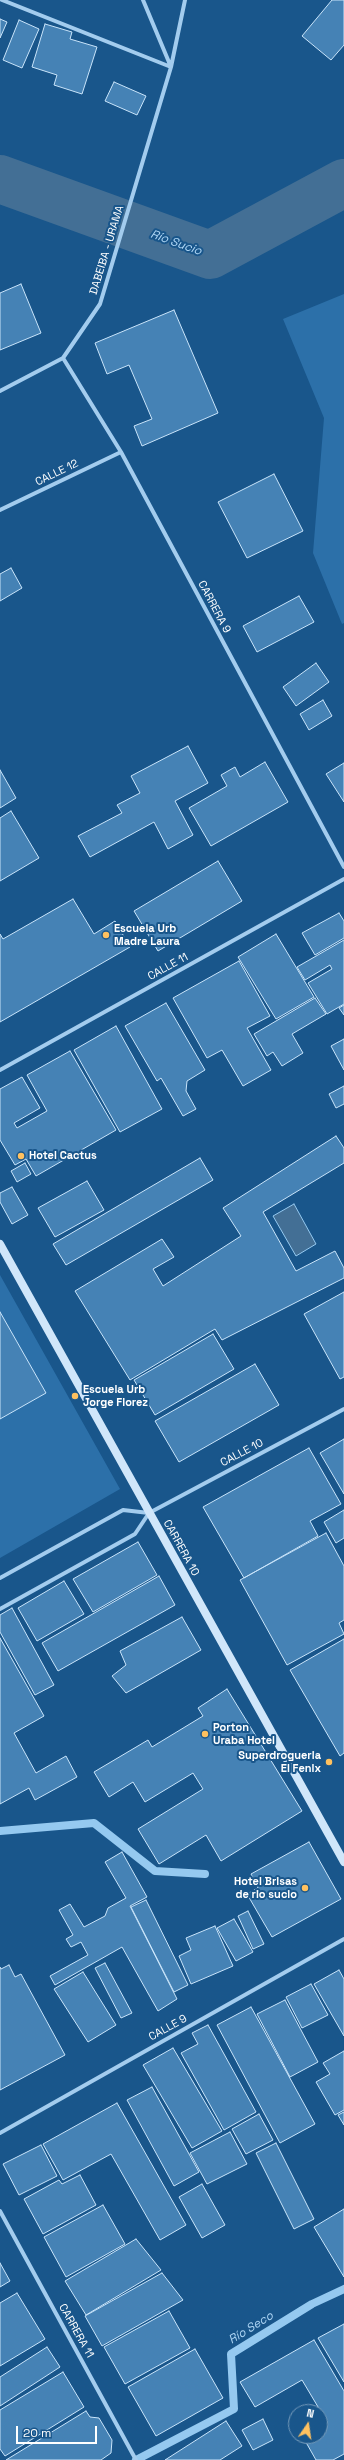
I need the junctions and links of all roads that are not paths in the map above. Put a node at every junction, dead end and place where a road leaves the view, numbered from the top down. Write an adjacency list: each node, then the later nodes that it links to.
1 (2, 0): 4 (street)
2 (143, 0): 4 (street)
3 (185, 0): 4 (street, DABEIBA - URAMA)
4 (171, 67): 5 (street, DABEIBA - URAMA)
5 (63, 358): 6 (street); 7 (street, CARRERA 9)
6 (0, 391)
7 (121, 452): 8 (street, CALLE 12); 9 (street, CARRERA 9)
8 (0, 510)
9 (344, 867)
10 (344, 880): 11 (street, CALLE 11)
11 (0, 1070)
12 (0, 1244): 14 (main road, CARRERA 10)
13 (344, 1409): 14 (street, CALLE 10)
14 (149, 1512): 15 (street); 16 (street, CALLE 10); 17 (main road, CARRERA 10)
15 (0, 1578)
16 (0, 1610)
17 (344, 1862)
18 (344, 1939): 19 (street, CALLE 9)
19 (0, 2133)
20 (0, 2211): 21 (street, CARRERA 11)
21 (136, 2460)

